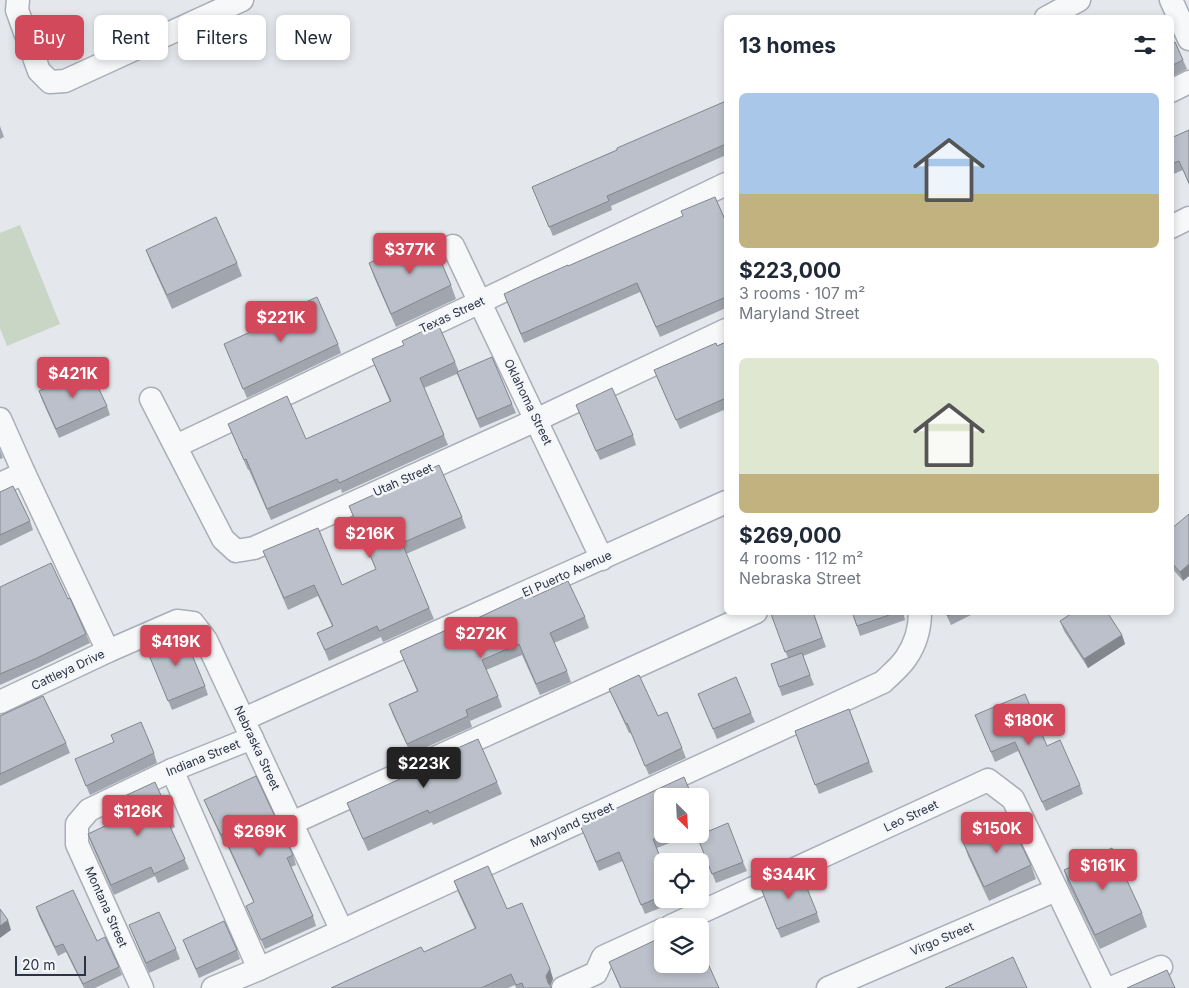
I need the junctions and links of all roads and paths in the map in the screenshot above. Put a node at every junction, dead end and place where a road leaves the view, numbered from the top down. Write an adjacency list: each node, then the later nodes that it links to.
1 (18, 0): 2 (street)
2 (242, 0)
3 (1079, 0): 5 (street)
4 (1171, 0): 6 (street)
5 (1052, 15)
6 (1189, 39)
7 (1189, 82): 8 (street)
8 (1174, 90)
9 (724, 185): 13 (street, Texas Street)
10 (1189, 218): 11 (street)
11 (1174, 226)
12 (453, 246): 13 (street, Oklahoma Street)
13 (480, 302): 17 (street, Oklahoma Street); 18 (street, Texas Street)
14 (724, 331): 17 (street, Utah Street)
15 (151, 399): 18 (street, Utah Street)
16 (0, 419): 19 (street)
17 (536, 420): 18 (street, Utah Street); 22 (street, Oklahoma Street)
18 (176, 446)
19 (24, 473): 20 (street); 26 (street)
20 (0, 484)
21 (724, 503): 22 (street, El Puerto Avenue)
22 (602, 559): 28 (street, El Puerto Avenue)
23 (749, 615): 30 (street)
24 (920, 615): 34 (street, Maryland Street)
25 (193, 623): 26 (street, Cattleya Drive); 28 (street, Nebraska Street)
26 (108, 651): 27 (street, Cattleya Drive)
27 (0, 702)
28 (248, 729): 29 (street, Indiana Street); 30 (street, Nebraska Street)
29 (172, 770): 31 (street, Indiana Street); 37 (street)
30 (292, 823): 34 (street, Nebraska Street)
31 (77, 824): 39 (street, Montana Street)
32 (1056, 890): 33 (street, Leo Street); 42 (street, Virgo Street); 43 (street, Leo Street)
33 (688, 918)
34 (342, 931): 37 (street, Maryland Street)
35 (654, 934): 38 (street)
36 (1161, 967): 44 (street)
37 (259, 969): 40 (street, Maryland Street)
38 (599, 981): 41 (street)
39 (142, 988)
40 (213, 988)
41 (563, 988)
42 (828, 988)
43 (1104, 988)
44 (1111, 988)

